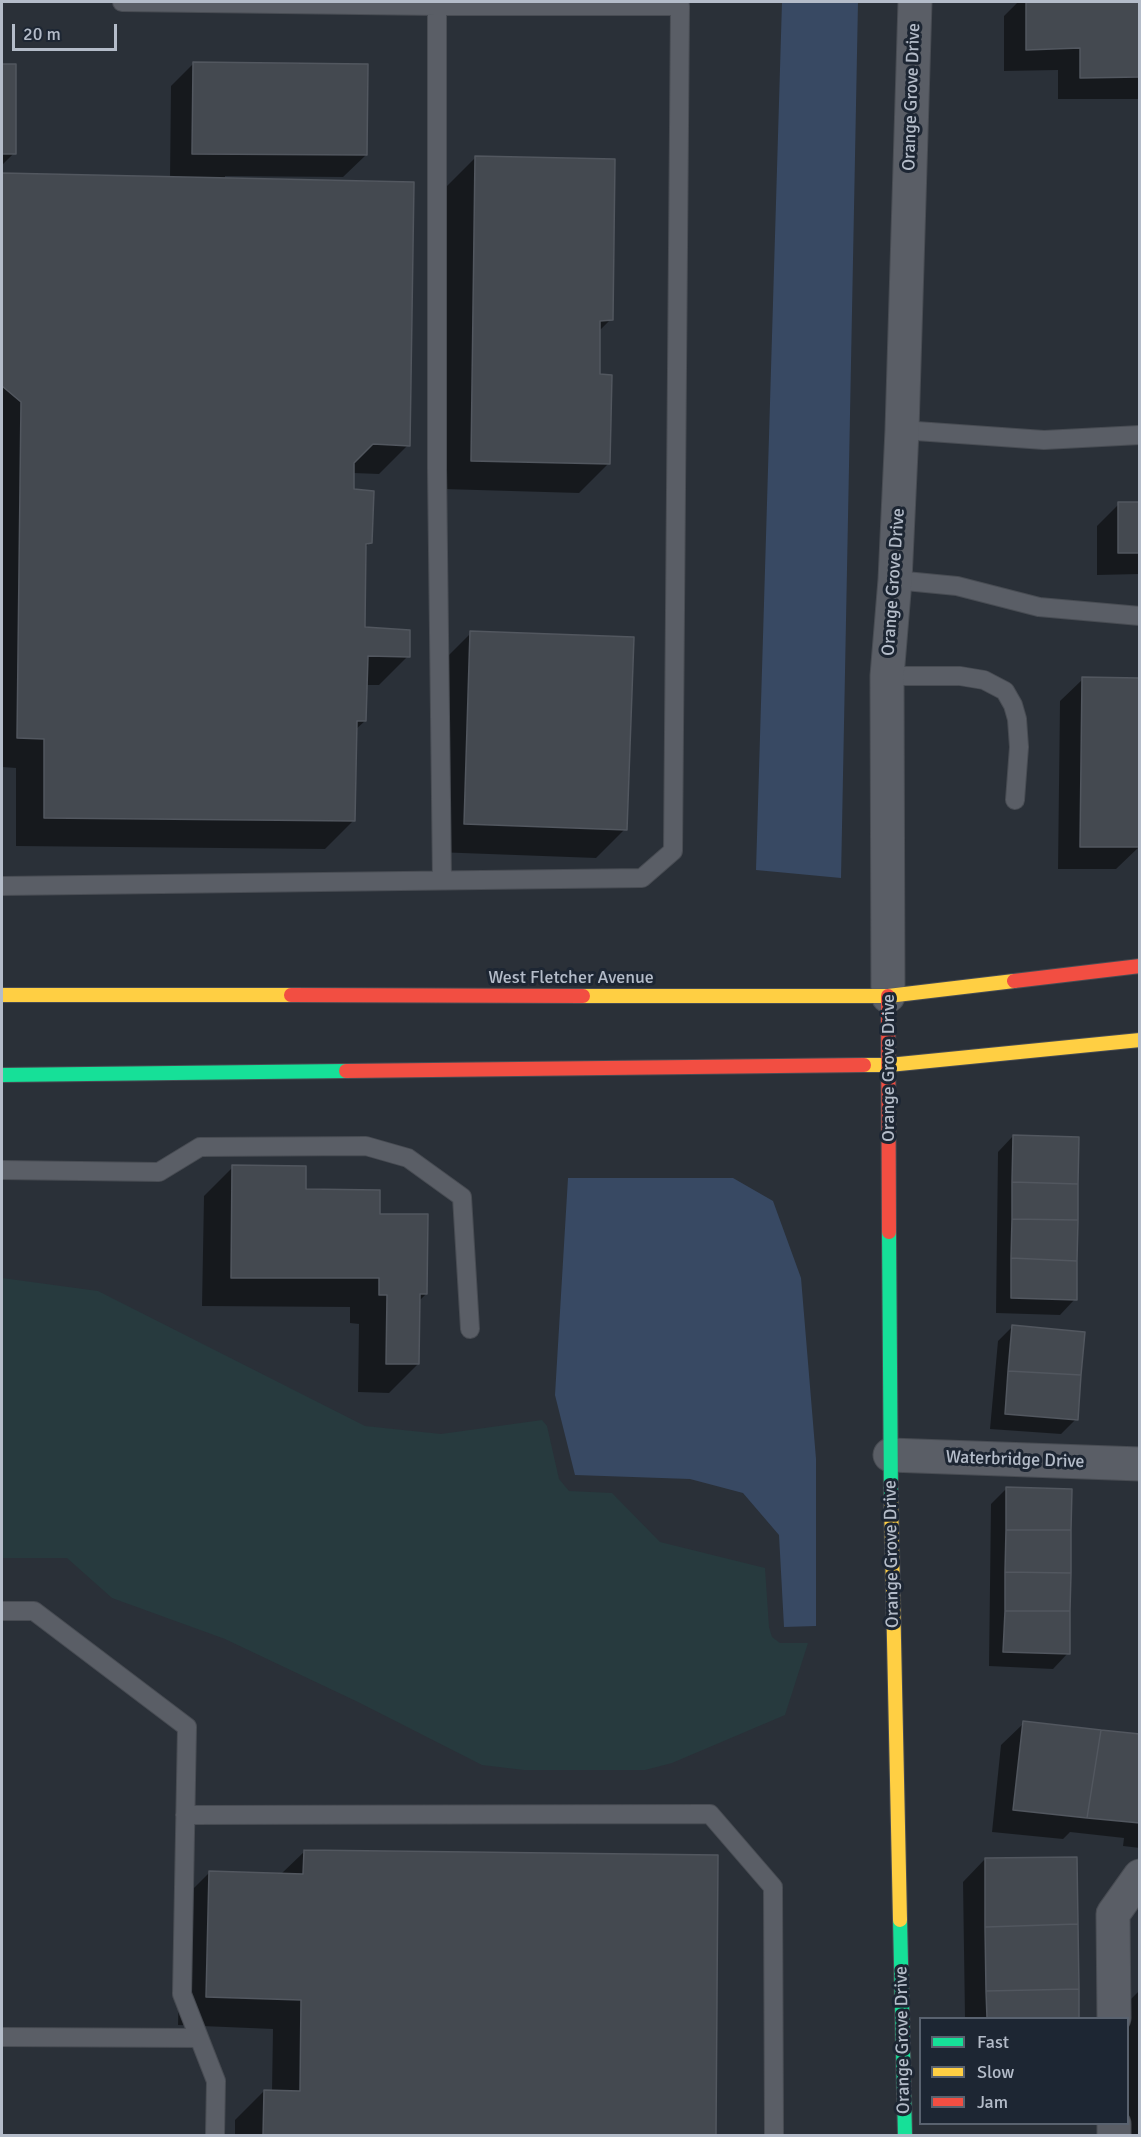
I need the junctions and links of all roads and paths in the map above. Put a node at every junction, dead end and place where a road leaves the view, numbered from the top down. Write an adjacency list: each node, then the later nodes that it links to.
1 (122, 2): 3 (lane)
2 (915, 2): 4 (street, Orange Grove Drive)
3 (437, 6): 10 (lane); 10 (lane)
4 (902, 430): 5 (lane); 6 (street, Orange Grove Drive)
5 (1140, 435)
6 (895, 580): 7 (lane); 8 (street, Orange Grove Drive)
7 (1140, 616)
8 (887, 676): 9 (lane); 14 (street, Orange Grove Drive)
9 (1015, 800)
10 (442, 880): 11 (lane)
11 (2, 886)
12 (1140, 966): 14 (main road, West Fletcher Avenue)
13 (2, 995): 14 (main road, West Fletcher Avenue)
14 (888, 996): 16 (main road, Orange Grove Drive)
15 (1140, 1040): 16 (main road)
16 (889, 1065): 17 (main road); 20 (main road, Orange Grove Drive)
17 (2, 1075)
18 (2, 1170): 19 (lane)
19 (470, 1329)
20 (890, 1455): 21 (street, Waterbridge Drive); 30 (main road, Orange Grove Drive)
21 (1140, 1464)
22 (2, 1611): 23 (lane)
23 (185, 1815): 27 (lane); 29 (lane)
24 (1140, 1876): 25 (street)
25 (1114, 2017)
26 (2, 2037): 27 (lane)
27 (199, 2038): 28 (lane)
28 (215, 2136)
29 (774, 2136)
30 (905, 2136)

